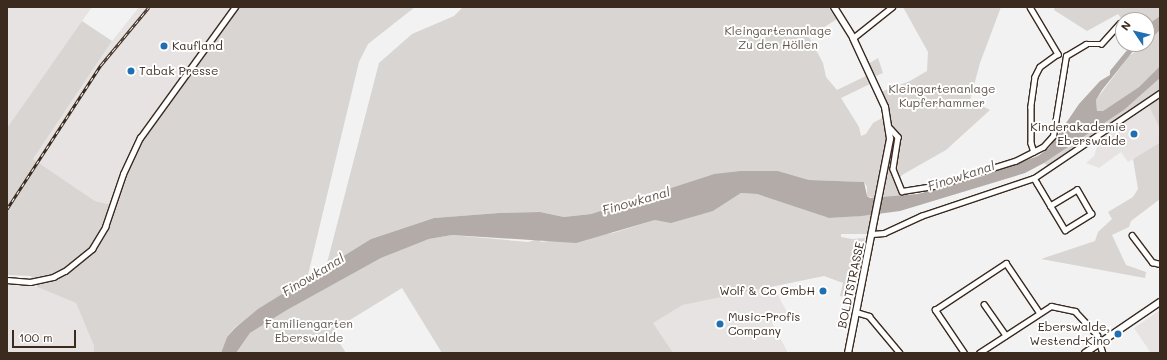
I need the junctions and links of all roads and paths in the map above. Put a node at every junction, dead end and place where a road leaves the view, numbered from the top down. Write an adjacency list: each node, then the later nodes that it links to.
1 (235, 7): 17 (street)
2 (834, 7): 6 (main road)
3 (892, 7): 6 (street)
4 (1030, 7): 7 (street)
5 (1115, 29): 8 (street)
6 (852, 38): 10 (main road)
7 (1058, 54): 8 (street); 11 (street)
8 (1066, 56): 11 (street)
9 (1160, 93): 12 (street)
10 (890, 128): 11 (street); 14 (main road, BOLDTSTRASSE)
11 (1034, 152)
12 (1034, 178): 13 (street); 14 (street)
13 (1050, 206): 13 (street)
14 (872, 234): 20 (main road, BOLDTSTRASSE)
15 (1132, 235): 16 (street)
16 (1160, 264)
17 (7, 280)
18 (1160, 302): 23 (main road)
19 (984, 304): 22 (street)
20 (856, 312): 24 (main road, BOLDTSTRASSE); 25 (street)
21 (1039, 312): 22 (street); 23 (street); 26 (street)
22 (1006, 335): 27 (street)
23 (1098, 344): 28 (main road); 29 (street)
24 (848, 353)
25 (900, 353)
26 (964, 353)
27 (979, 353)
28 (1085, 353)
29 (1103, 353)

